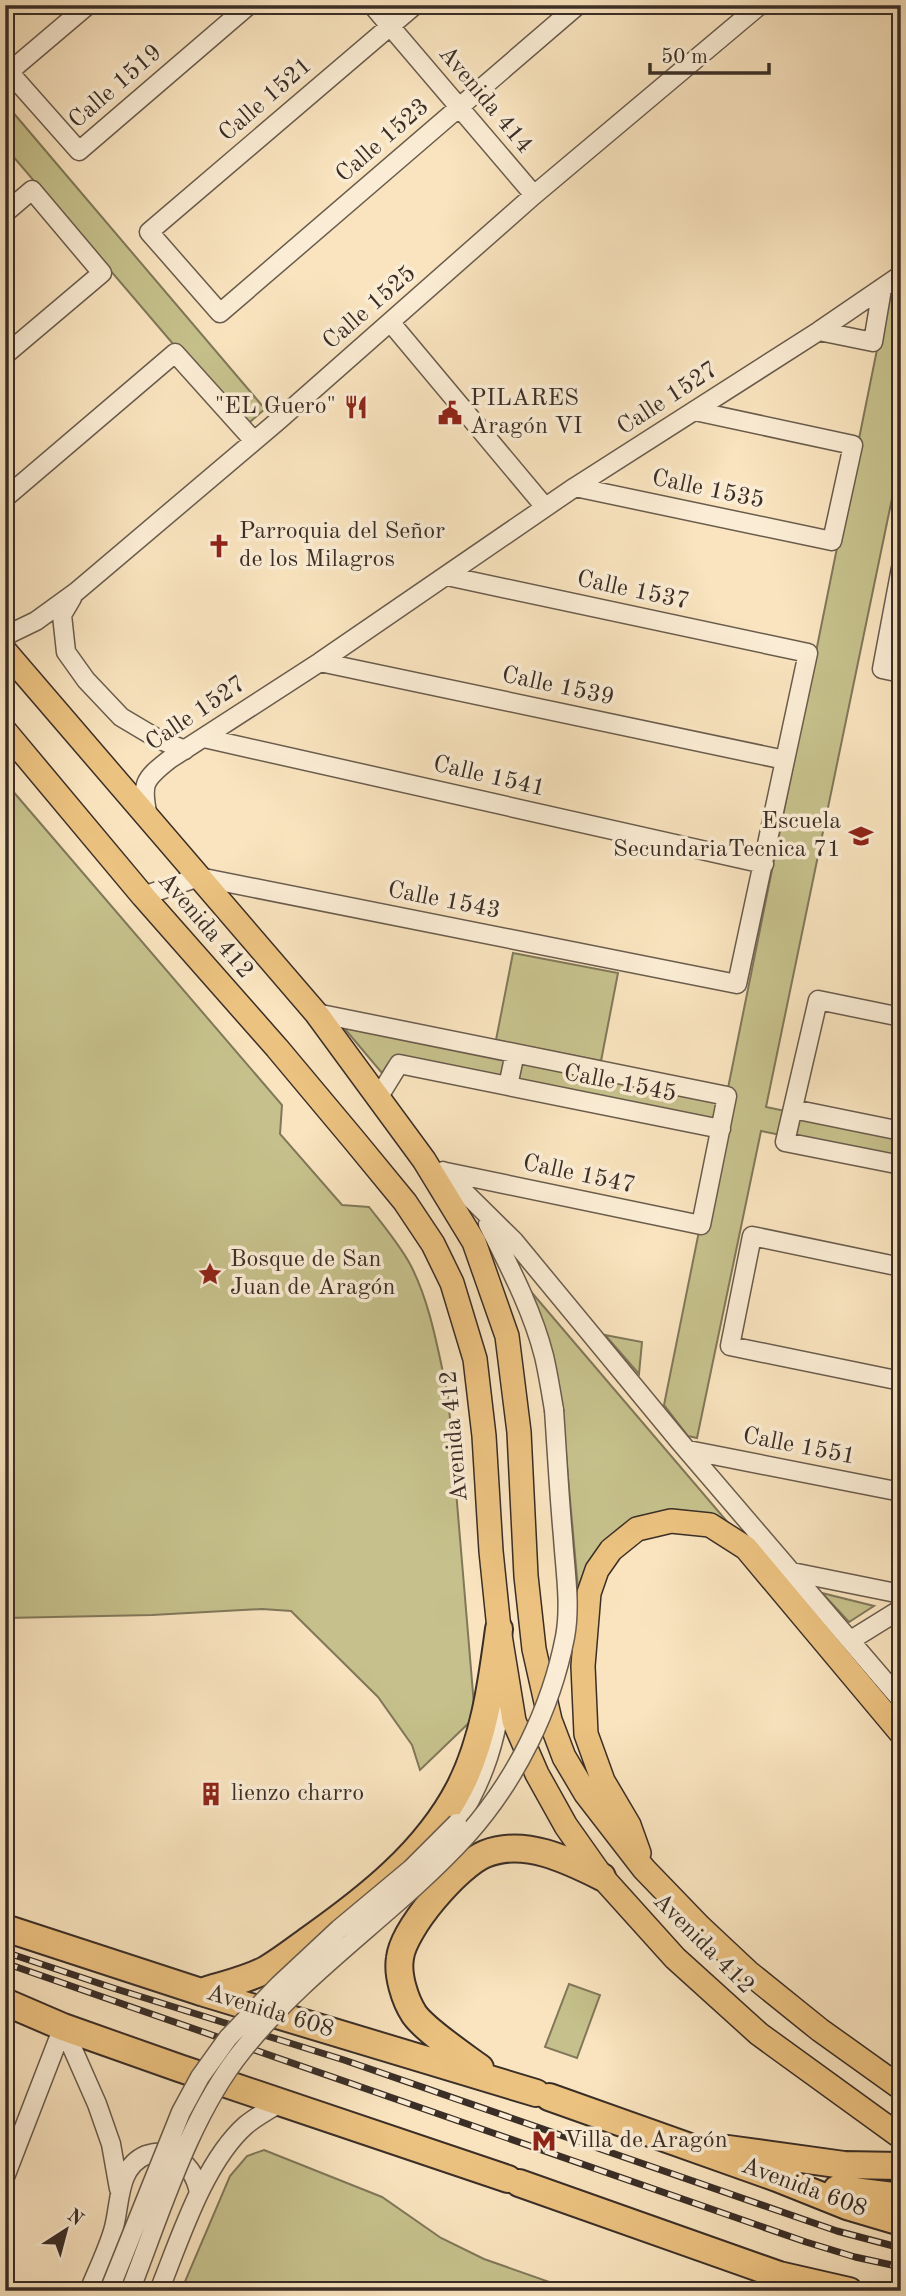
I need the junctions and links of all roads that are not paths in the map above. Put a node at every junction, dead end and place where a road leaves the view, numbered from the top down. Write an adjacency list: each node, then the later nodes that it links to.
1 (88, 5): 2 (street, Calle 1519)
2 (249, 5)
3 (372, 5): 7 (street, Avenida 414)
4 (415, 5): 7 (street, Calle 1521)
5 (578, 5): 8 (street, Calle 1523)
6 (760, 5): 9 (street, Calle 1525)
7 (390, 26): 8 (street, Avenida 414); 13 (street, Calle 1521)
8 (459, 108): 9 (street, Avenida 414); 13 (street, Calle 1523)
9 (534, 195): 14 (street, Calle 1525)
10 (5, 213): 16 (street)
11 (901, 275): 12 (street, Calle 1527)
12 (883, 289): 15 (street, Calle 1527); 15 (street)
13 (220, 313)
14 (391, 323): 18 (street, Calle 1525); 21 (street)
15 (819, 331): 17 (street, Calle 1527)
16 (5, 355)
17 (695, 411): 19 (street, Calle 1527); 19 (street, Calle 1535)
18 (254, 441): 20 (street); 24 (street, Calle 1525)
19 (575, 487): 21 (street, Calle 1527)
20 (5, 498)
21 (545, 507): 23 (street, Calle 1527)
22 (901, 568): 28 (street)
23 (447, 576): 27 (street, Calle 1527); 32 (street, Calle 1537)
24 (75, 592): 25 (street, Calle 1525); 31 (street)
25 (5, 636)
26 (5, 650): 33 (main road, Avenida 412)
27 (320, 662): 30 (street, Calle 1527); 32 (street, Calle 1539)
28 (901, 673)
29 (5, 730): 36 (main road, Avenida 412)
30 (204, 738): 31 (street, Calle 1527); 34 (street, Calle 1541)
31 (185, 750): 33 (street, Calle 1527)
32 (785, 760): 34 (street)
33 (148, 817): 35 (main road, Avenida 412)
34 (764, 864): 35 (street, Calle 1543)
35 (199, 877): 36 (street, Calle 1543); 37 (main road, Avenida 412)
36 (143, 896): 56 (main road, Avenida 412)
37 (316, 1013): 39 (street, Calle 1545); 41 (main road, Avenida 412)
38 (901, 1017): 42 (street)
39 (515, 1053): 40 (street); 43 (street, Calle 1545)
40 (509, 1086): 41 (street, Calle 1545); 43 (street, Calle 1545)
41 (378, 1098): 45 (main road, Avenida 412)
42 (793, 1109): 44 (street); 46 (street)
43 (721, 1129): 47 (street, Calle 1547)
44 (901, 1131)
45 (424, 1160): 47 (street, Avenida 412); 61 (main road, Avenida 412)
46 (901, 1166)
47 (446, 1172): 48 (street, Avenida 412)
48 (482, 1211): 51 (street, Avenida 412); 81 (street, bridge)
49 (901, 1267): 50 (street)
50 (901, 1381)
51 (688, 1450): 52 (street, Calle 1551); 53 (street, Avenida 412)
52 (901, 1492)
53 (792, 1572): 54 (street); 57 (street, Avenida 412)
54 (901, 1594)
55 (901, 1609): 57 (street)
56 (499, 1629): 58 (main road, Avenida 412); 64 (highway)
57 (851, 1640): 59 (street, Avenida 412)
58 (505, 1664): 62 (main road, Avenida 412); 80 (street, bridge)
59 (901, 1700)
60 (901, 1732): 61 (main road)
61 (644, 1869): 68 (main road, Avenida 412)
62 (602, 1877): 67 (highway); 70 (main road, Avenida 412)
63 (5, 1928): 64 (highway, Avenida 608)
64 (201, 1992): 67 (highway, Avenida 608)
65 (5, 2002): 66 (highway)
66 (63, 2027): 69 (highway); 73 (street); 75 (street)
67 (494, 2079): 71 (highway, Avenida 608)
68 (901, 2088)
69 (282, 2102): 76 (street); 83 (highway)
70 (901, 2137)
71 (677, 2142): 72 (highway); 74 (highway, Avenida 608)
72 (901, 2166)
73 (5, 2177)
74 (777, 2178): 77 (highway); 78 (highway, Avenida 608)
75 (120, 2193): 76 (street); 79 (street)
76 (199, 2193): 82 (street)
77 (901, 2197)
78 (901, 2222)
79 (89, 2291)
80 (109, 2291)
81 (130, 2291)
82 (159, 2291)
83 (849, 2291)

